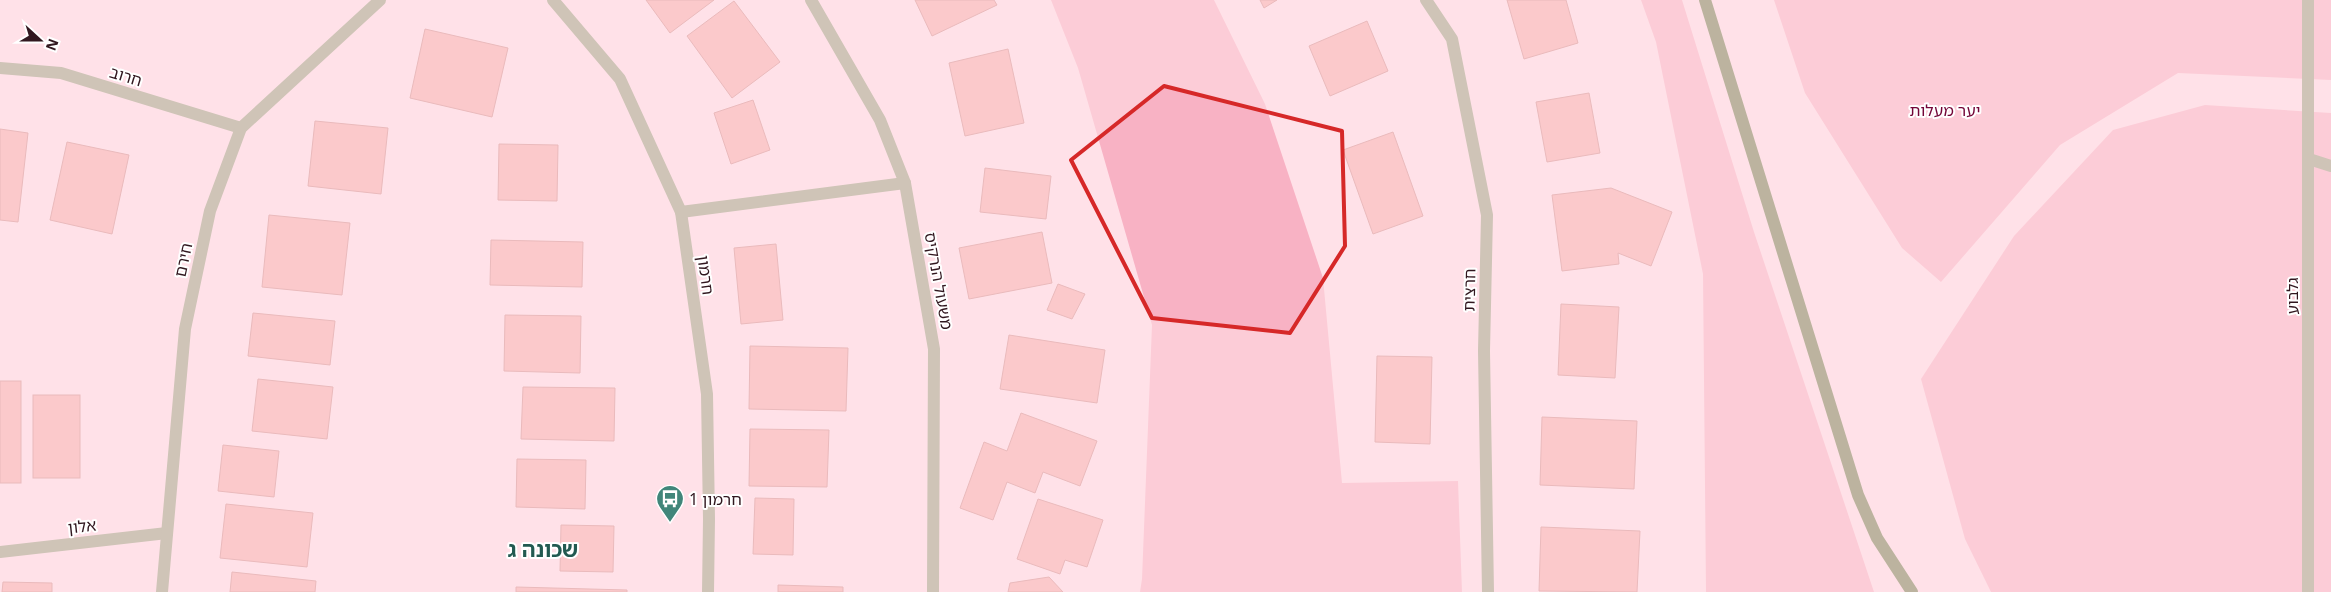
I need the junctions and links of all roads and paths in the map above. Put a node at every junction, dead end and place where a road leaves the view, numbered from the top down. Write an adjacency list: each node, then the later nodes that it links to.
1 (380, 0): 8 (street, חירם)
2 (553, 0): 12 (street, חרמון)
3 (811, 0): 11 (street, משעול הנרקיס)
4 (1426, 0): 18 (street, חרצית)
5 (1705, 0): 19 (main road)
6 (2308, 0): 9 (street, גלבוע)
7 (0, 68): 8 (street, חרוב)
8 (241, 128): 13 (street, חירם)
9 (2308, 159): 10 (street); 20 (street, גלבוע)
10 (2331, 166)
11 (905, 183): 12 (street); 17 (street, משעול הנרקיס)
12 (681, 212): 16 (street, חרמון)
13 (167, 533): 14 (street, אלון); 15 (street, חירם)
14 (0, 552)
15 (162, 592)
16 (708, 592)
17 (933, 592)
18 (1488, 592)
19 (1912, 592)
20 (2308, 592)

